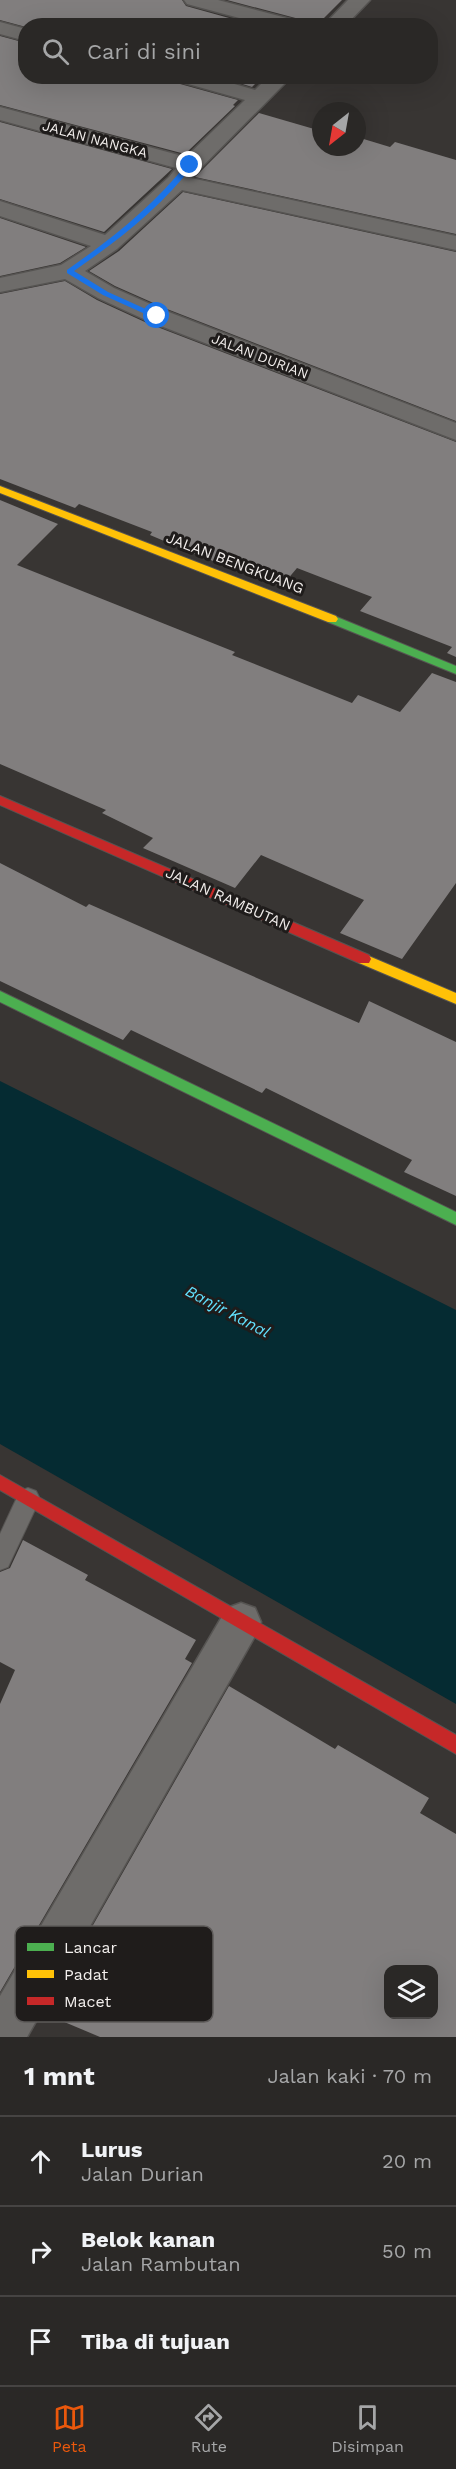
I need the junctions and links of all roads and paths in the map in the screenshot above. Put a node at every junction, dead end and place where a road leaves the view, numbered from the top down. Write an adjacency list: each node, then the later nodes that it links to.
1 (194, 0): 3 (street)
2 (360, 0): 4 (street)
3 (264, 18)
4 (341, 18)
5 (0, 28): 6 (street)
6 (18, 33)
7 (210, 84): 9 (street)
8 (274, 84): 9 (street)
9 (261, 98): 11 (street)
10 (0, 112): 11 (street, JALAN NANGKA)
11 (183, 173): 13 (street, JALAN NANGKA); 14 (street)
12 (0, 208): 14 (street)
13 (456, 243)
14 (109, 244): 15 (street)
15 (69, 271): 16 (street); 17 (street, JALAN DURIAN)
16 (0, 285)
17 (456, 432)
18 (0, 489): 19 (street, JALAN BENGKUANG)
19 (456, 670)
20 (0, 800): 22 (street, JALAN RAMBUTAN)
21 (0, 996): 23 (street)
22 (456, 999)
23 (456, 1219)
24 (0, 1482): 25 (street)
25 (28, 1499): 26 (lane); 27 (street)
26 (0, 1559)
27 (241, 1622): 28 (street); 29 (street)
28 (456, 1745)
29 (66, 1926)
30 (15, 2014): 31 (street)
31 (2, 2037)

